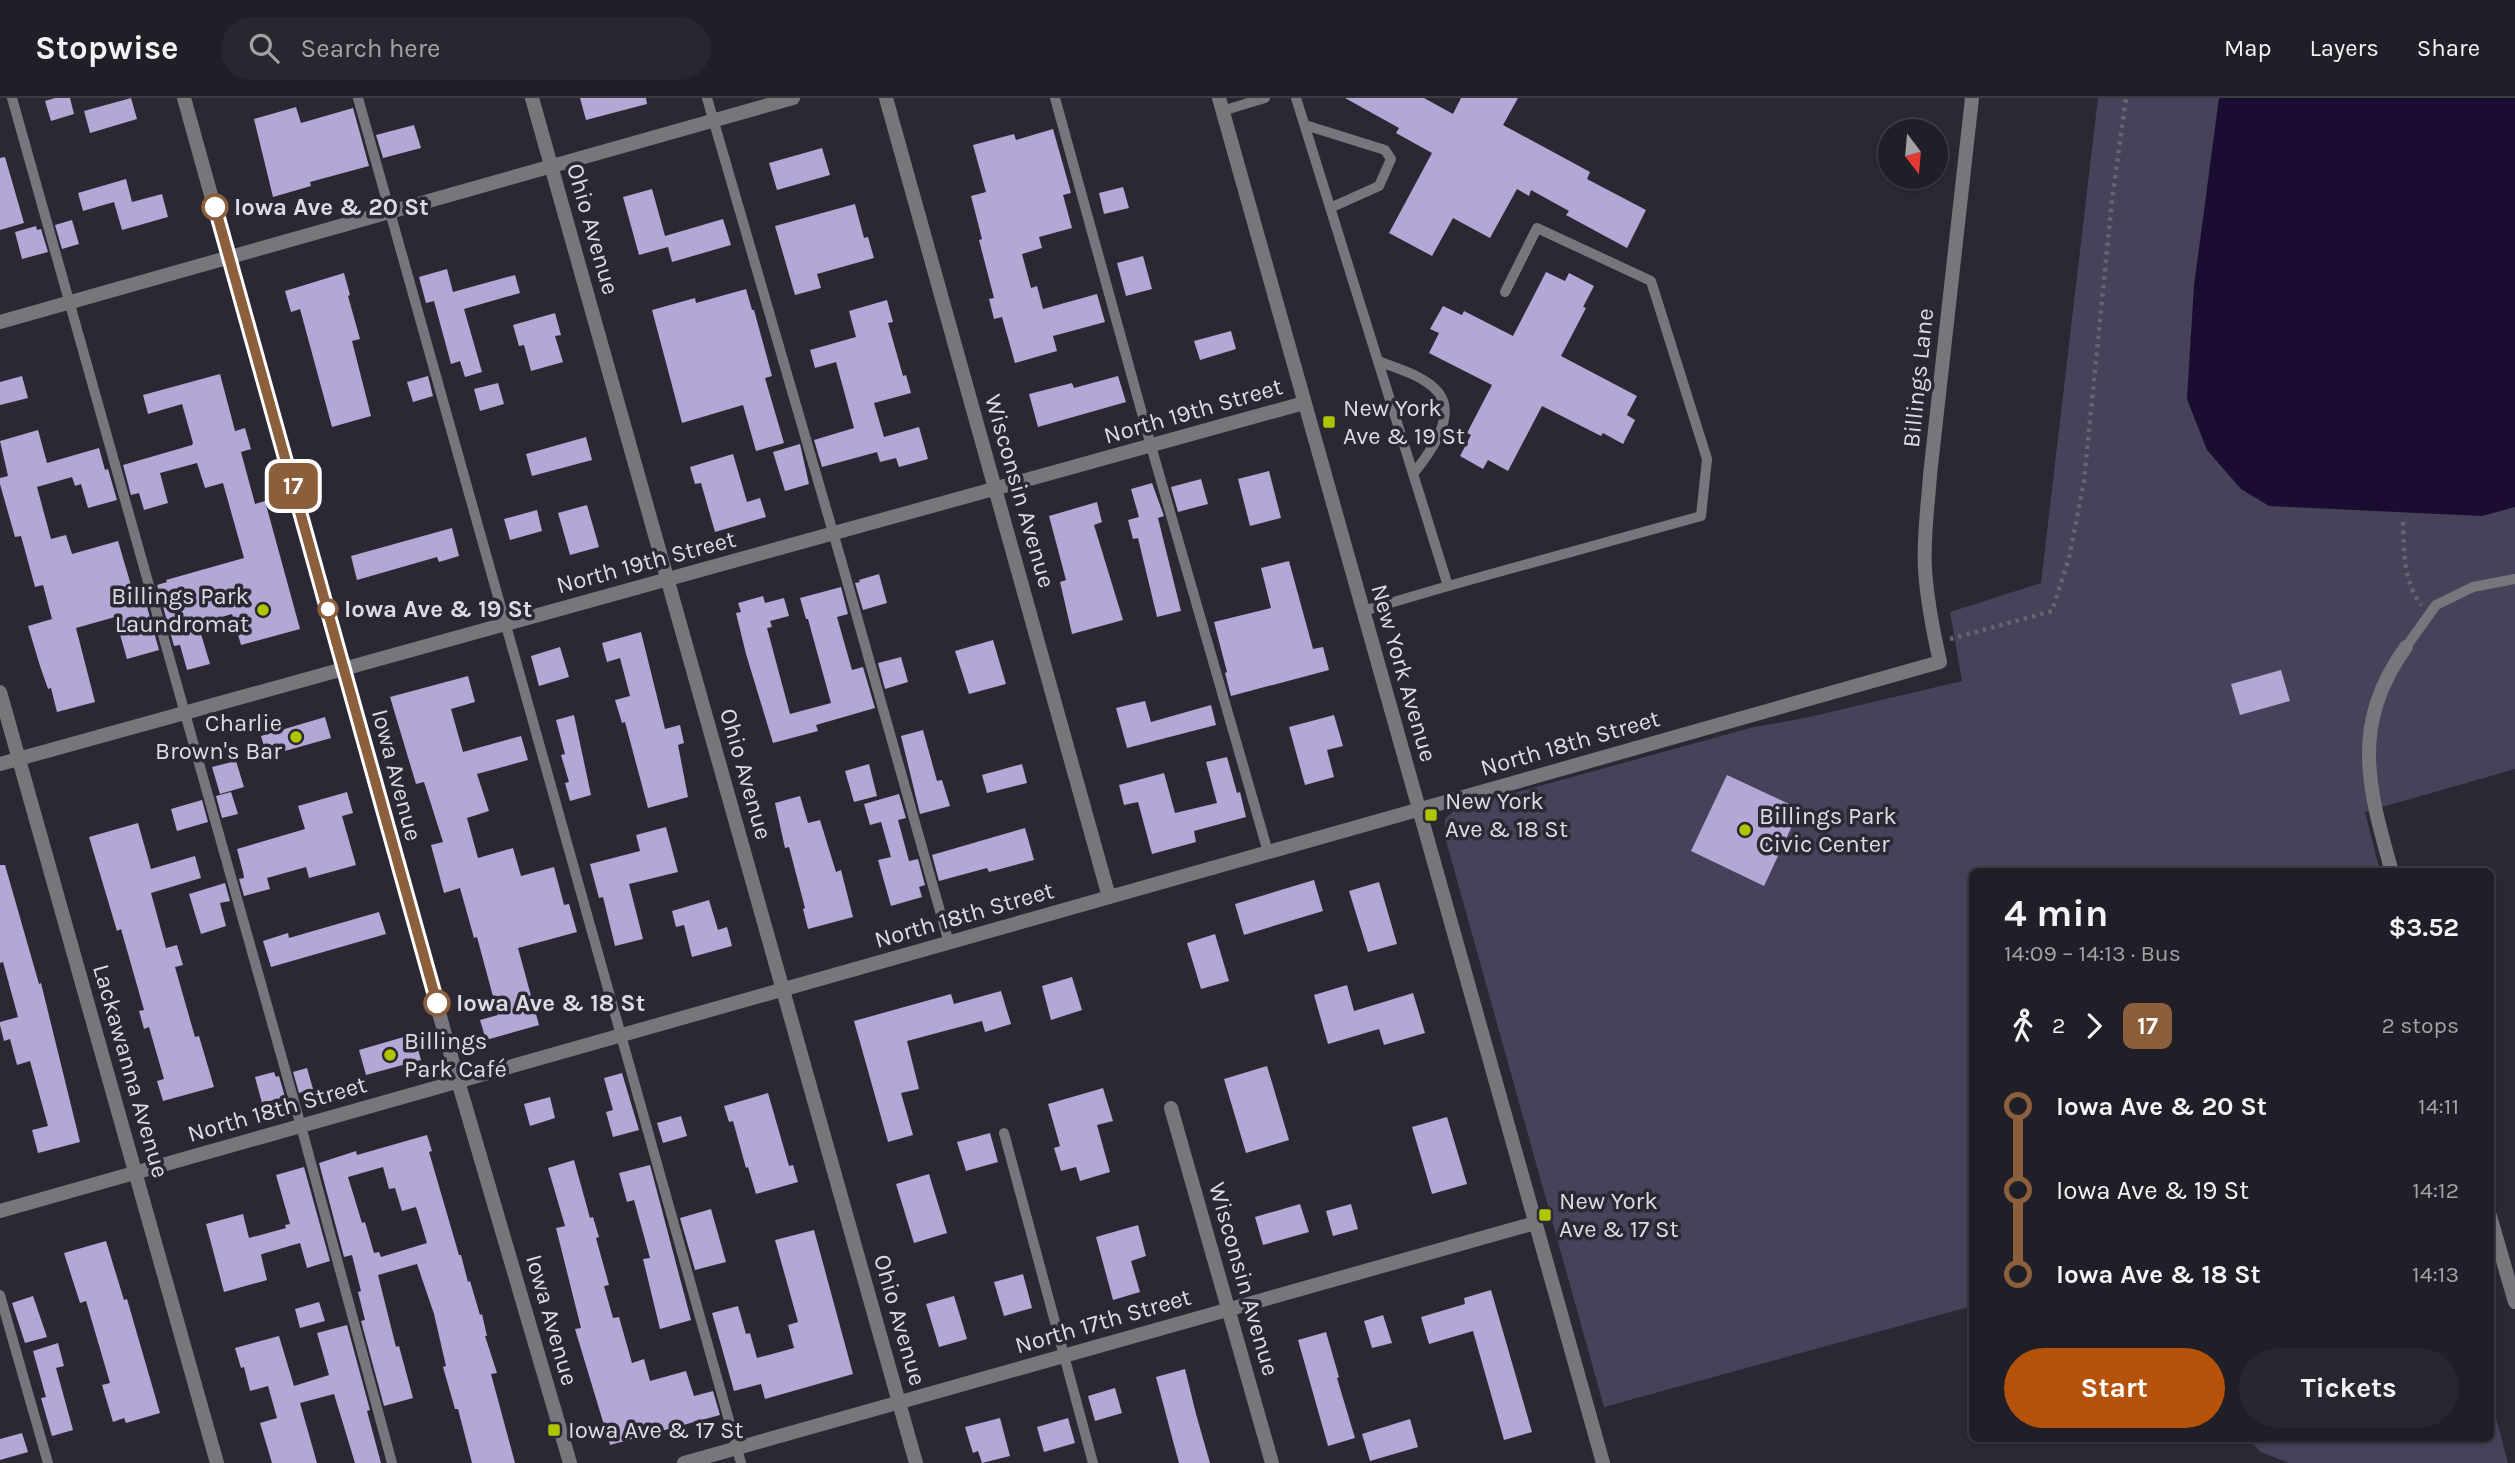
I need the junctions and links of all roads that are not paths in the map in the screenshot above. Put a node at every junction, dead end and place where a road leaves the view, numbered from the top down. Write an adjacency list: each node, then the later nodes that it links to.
1 (12, 98): 20 (lane)
2 (184, 98): 18 (street, Iowa Avenue)
3 (358, 98): 17 (lane)
4 (532, 98): 15 (street, Ohio Avenue)
5 (707, 98): 13 (lane)
6 (793, 98): 13 (street)
7 (886, 98): 26 (street, Wisconsin Avenue)
8 (1055, 98): 24 (lane)
9 (1265, 98): 12 (lane)
10 (1296, 98): 14 (lane)
11 (1972, 98): 34 (street, Billings Lane)
12 (1220, 104): 23 (street, New York Avenue)
13 (713, 121): 15 (street); 27 (lane)
14 (1305, 125): 16 (lane); 16 (lane)
15 (551, 166): 17 (street); 29 (street, Ohio Avenue)
16 (1330, 208): 22 (lane)
17 (389, 212): 18 (street); 32 (lane)
18 (229, 257): 20 (street); 35 (street, Iowa Avenue)
19 (1505, 292): 30 (lane)
20 (69, 303): 21 (street); 37 (lane)
21 (0, 322)
22 (1378, 361): 25 (lane); 25 (lane)
23 (1304, 403): 24 (street, North 19th Street); 31 (street, New York Avenue)
24 (1151, 446): 26 (street, North 19th Street); 41 (lane)
25 (1413, 474): 30 (lane)
26 (996, 488): 27 (street, North 19th Street); 43 (street, Wisconsin Avenue)
27 (834, 534): 29 (street, North 19th Street); 44 (lane)
28 (2515, 579): 33 (lane)
29 (668, 580): 32 (street, North 19th Street); 45 (street, Ohio Avenue)
30 (1448, 586): 31 (lane)
31 (1363, 611): 40 (street, New York Avenue)
32 (505, 623): 35 (street, North 19th Street); 46 (lane)
33 (2406, 648): 42 (street)
34 (1940, 662): 40 (street, North 18th Street)
35 (344, 667): 37 (street, North 19th Street); 47 (street, Iowa Avenue)
36 (0, 692): 38 (street, Lackawanna Avenue)
37 (184, 712): 38 (street, North 19th Street); 49 (lane)
38 (19, 759): 39 (street, North 19th Street); 51 (street, Lackawanna Avenue)
39 (0, 765)
40 (1419, 810): 41 (street, North 18th Street); 53 (street, New York Avenue)
41 (1268, 852): 43 (street, North 18th Street)
42 (2391, 868)
43 (1109, 897): 44 (street, North 18th Street)
44 (949, 943): 45 (street, North 18th Street)
45 (783, 989): 46 (street, North 18th Street); 60 (street, Ohio Avenue)
46 (622, 1035): 47 (street, North 18th Street); 61 (lane)
47 (458, 1082): 49 (street, North 18th Street); 65 (street, Iowa Avenue)
48 (1171, 1108): 58 (street, Wisconsin Avenue)
49 (302, 1126): 51 (street, North 18th Street); 64 (lane)
50 (1004, 1133): 59 (lane)
51 (136, 1173): 52 (street, North 18th Street); 63 (street, Lackawanna Avenue)
52 (0, 1211)
53 (1535, 1223): 58 (street, North 17th Street); 71 (street, New York Avenue)
54 (2494, 1228): 55 (street)
55 (2512, 1283): 57 (street)
56 (0, 1295): 62 (lane)
57 (2515, 1302)
58 (1230, 1309): 59 (street, North 17th Street); 70 (street, Wisconsin Avenue)
59 (1065, 1356): 60 (street, North 17th Street); 69 (lane)
60 (899, 1402): 61 (street, North 17th Street); 68 (street, Ohio Avenue)
61 (737, 1448): 66 (street, North 17th Street); 67 (lane)
62 (48, 1463)
63 (217, 1463)
64 (392, 1463)
65 (570, 1463)
66 (684, 1463)
67 (741, 1463)
68 (916, 1463)
69 (1093, 1463)
70 (1272, 1463)
71 (1603, 1463)

